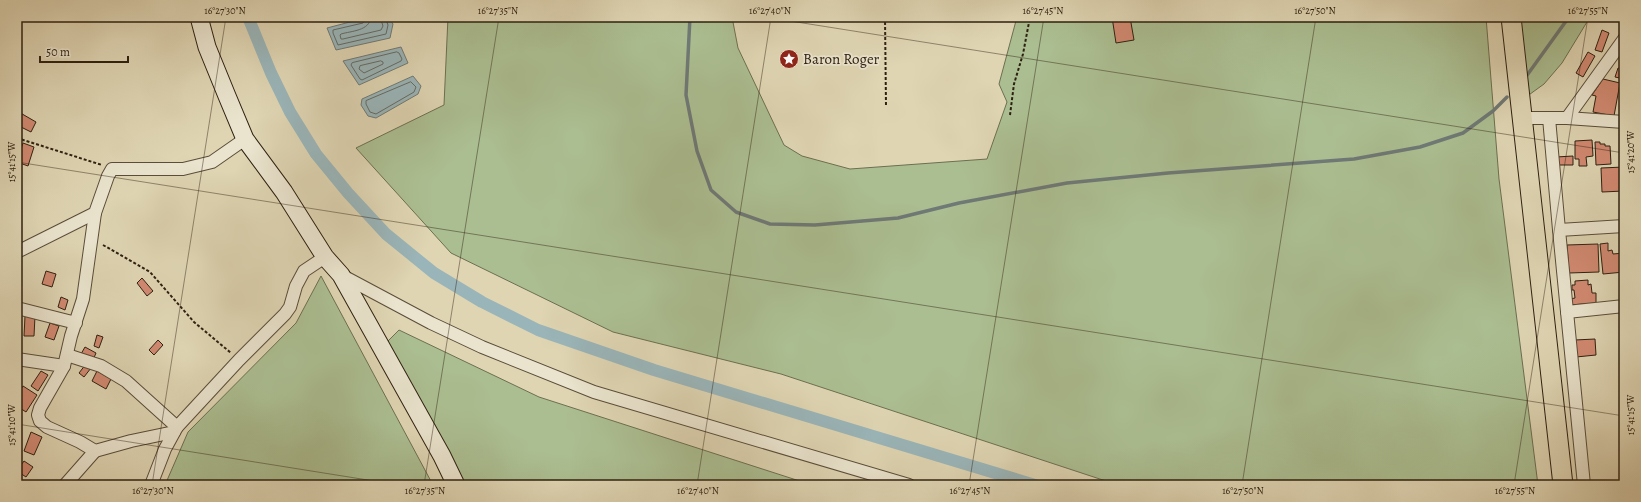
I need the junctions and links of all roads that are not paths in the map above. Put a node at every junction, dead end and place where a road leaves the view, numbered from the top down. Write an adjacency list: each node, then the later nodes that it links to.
1 (198, 17): 8 (street)
2 (1511, 17): 4 (main road)
3 (1623, 42): 6 (street)
4 (1523, 118): 5 (street); 27 (main road)
5 (1549, 118): 6 (street); 11 (street)
6 (1567, 118): 7 (street)
7 (1624, 122)
8 (245, 139): 9 (street); 13 (street)
9 (95, 213): 12 (street); 18 (street)
10 (1624, 226): 11 (street)
11 (1559, 230): 17 (street)
12 (17, 252)
13 (325, 256): 14 (street); 21 (street)
14 (341, 274): 25 (street); 26 (street)
15 (1624, 306): 17 (street)
16 (17, 308): 18 (street)
17 (1567, 312): 28 (street)
18 (76, 323): 20 (street)
19 (17, 359): 20 (street)
20 (65, 360): 21 (street); 22 (street)
21 (176, 429): 22 (street); 24 (street)
22 (95, 451): 23 (street)
23 (65, 485)
24 (151, 485)
25 (456, 485)
26 (909, 485)
27 (1562, 485)
28 (1584, 485)

